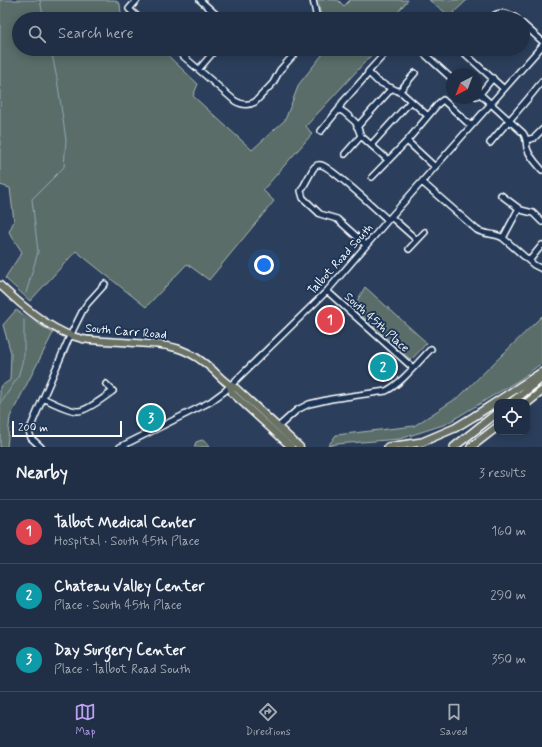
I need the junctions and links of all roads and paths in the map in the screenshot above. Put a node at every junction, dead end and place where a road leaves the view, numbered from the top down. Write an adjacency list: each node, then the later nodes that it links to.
1 (137, 0): 4 (street)
2 (200, 0): 5 (street)
3 (313, 0): 6 (street)
4 (132, 12)
5 (213, 12)
6 (316, 12)
7 (530, 30): 8 (street)
8 (542, 41)
9 (542, 46): 23 (street, Talbot Road South)
10 (183, 56): 16 (street)
11 (210, 56): 16 (street)
12 (293, 56): 16 (street)
13 (383, 56): 17 (street)
14 (427, 56): 19 (street)
15 (468, 56): 20 (street)
16 (199, 69)
17 (368, 72): 22 (street); 31 (street)
18 (415, 73): 26 (street)
19 (446, 74)
20 (493, 78): 23 (street); 25 (street)
21 (542, 81): 24 (street)
22 (392, 88): 26 (street); 35 (street)
23 (504, 89): 30 (street, Talbot Road South)
24 (537, 89): 27 (street); 33 (street)
25 (482, 90)
26 (399, 92): 29 (street)
27 (542, 94)
28 (482, 98): 30 (street)
29 (411, 101): 32 (street); 42 (street)
30 (491, 104): 33 (street); 34 (street, Talbot Road South)
31 (339, 109): 35 (street); 37 (street)
32 (428, 116): 34 (street); 40 (street)
33 (509, 120): 39 (street); 41 (street)
34 (471, 126): 45 (street, Talbot Road South)
35 (357, 127): 38 (street)
36 (542, 130): 39 (street)
37 (321, 131)
38 (361, 136): 42 (street); 43 (street)
39 (526, 140): 46 (street)
40 (406, 141): 44 (street); 45 (street)
41 (490, 143)
42 (371, 145): 44 (street)
43 (345, 154)
44 (388, 160): 47 (street)
45 (435, 167): 48 (street, Talbot Road South)
46 (542, 170)
47 (372, 177)
48 (422, 182): 51 (street, Talbot Road South); 54 (street)
49 (501, 195): 50 (street)
50 (518, 208): 52 (street); 54 (street)
51 (389, 219): 55 (street); 56 (street, Talbot Road South); 56 (street)
52 (542, 222)
53 (425, 232): 55 (street)
54 (503, 238): 59 (street)
55 (417, 240): 58 (street)
56 (366, 245): 63 (street, Talbot Road South)
57 (542, 245): 59 (street)
58 (409, 249)
59 (529, 260): 60 (street)
60 (542, 269)
61 (105, 284): 64 (street)
62 (0, 285): 64 (main road, South Carr Road)
63 (327, 291): 66 (street, South 45th Place); 71 (street, Talbot Road South)
64 (70, 336): 71 (main road, South Carr Road); 73 (street)
65 (431, 349): 66 (street)
66 (413, 368): 79 (street)
67 (542, 372): 86 (highway)
68 (542, 378): 74 (highway)
69 (542, 382): 75 (highway)
70 (106, 384): 73 (street)
71 (230, 386): 79 (main road); 83 (street, Talbot Road South); 84 (main road)
72 (542, 391): 76 (highway)
73 (42, 398): 82 (street)
74 (516, 399)
75 (520, 399)
76 (530, 401)
77 (494, 415): 87 (highway)
78 (494, 419): 88 (highway)
79 (278, 427): 85 (main road)
80 (494, 429): 89 (highway)
81 (494, 434): 90 (highway)
82 (41, 447)
83 (120, 447)
84 (291, 447)
85 (300, 447)
86 (388, 447)
87 (454, 447)
88 (459, 447)
89 (471, 447)
90 (478, 447)

